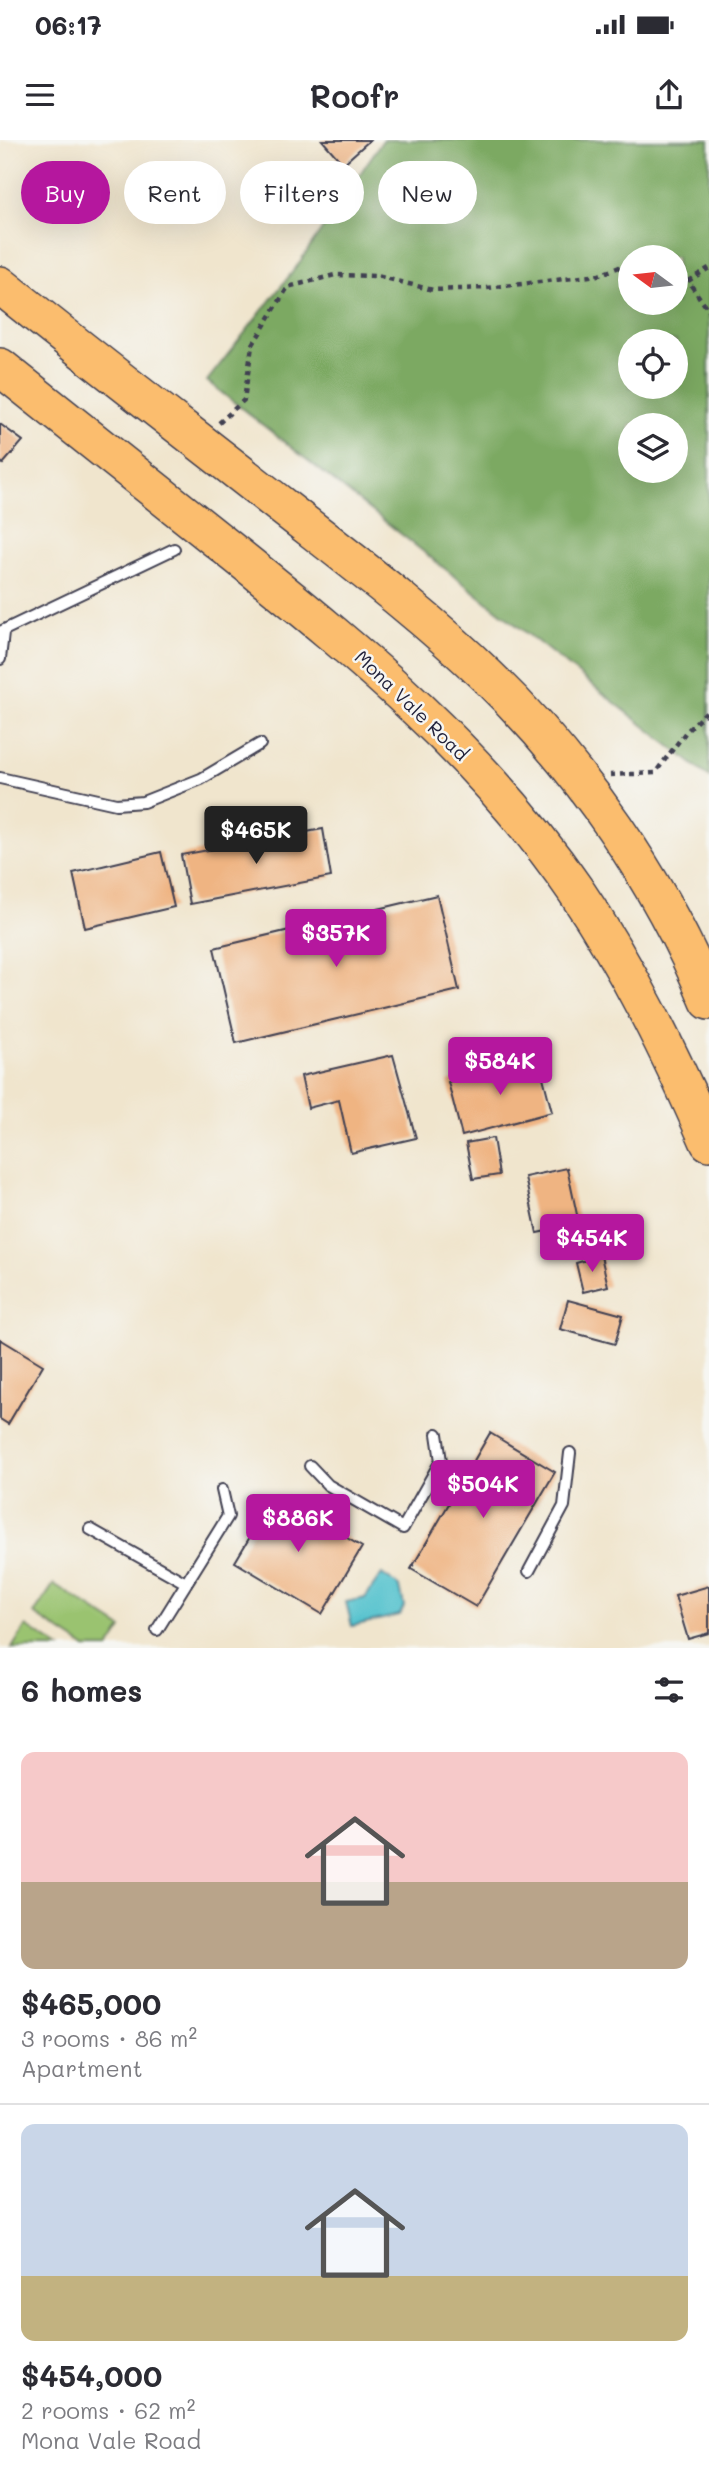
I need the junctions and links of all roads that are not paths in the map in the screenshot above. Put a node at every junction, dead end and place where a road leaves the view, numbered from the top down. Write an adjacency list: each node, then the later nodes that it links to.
1 (0, 285): 8 (highway)
2 (0, 367): 9 (highway, Mona Vale Road)
3 (174, 548): 4 (lane)
4 (1, 633): 5 (lane)
5 (0, 659)
6 (260, 744): 7 (lane)
7 (0, 778)
8 (709, 1001)
9 (709, 1142)
10 (437, 1434): 12 (lane)
11 (570, 1453): 15 (lane)
12 (310, 1466)
13 (222, 1490): 16 (lane)
14 (90, 1529): 16 (lane)
15 (529, 1571)
16 (186, 1583): 17 (lane)
17 (157, 1630)

